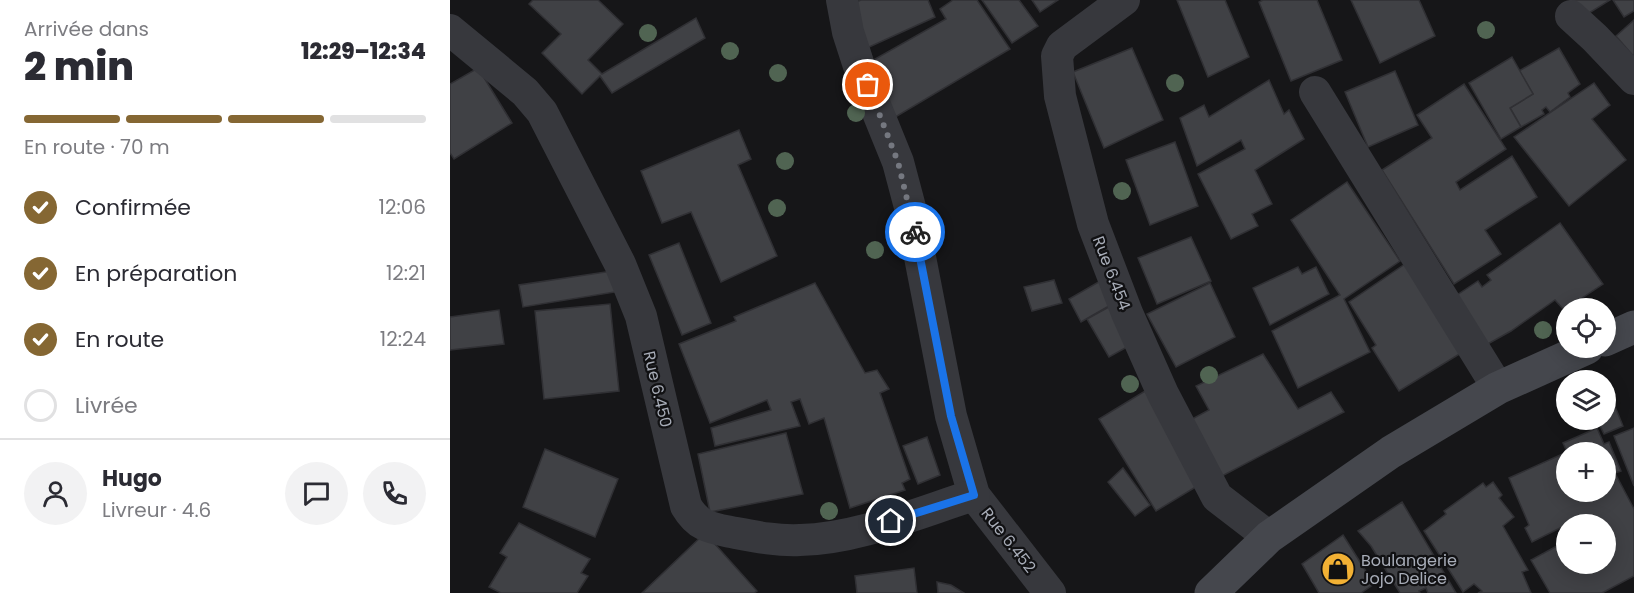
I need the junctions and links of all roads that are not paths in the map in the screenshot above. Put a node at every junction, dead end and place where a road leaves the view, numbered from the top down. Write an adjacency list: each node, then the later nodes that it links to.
1 (842, 0): 11 (street, Rue 6.452)
2 (1124, 0): 12 (street, Rue 6.454)
3 (1571, 16): 5 (street)
4 (450, 30): 11 (street, Rue 6.450)
5 (1634, 80)
6 (1315, 92): 10 (street)
7 (1634, 327): 8 (street)
8 (1616, 335)
9 (1565, 358): 10 (street)
10 (1498, 388): 12 (street)
11 (974, 495): 13 (street, Rue 6.452)
12 (1269, 537): 14 (street)
13 (1050, 593)
14 (1211, 593)

